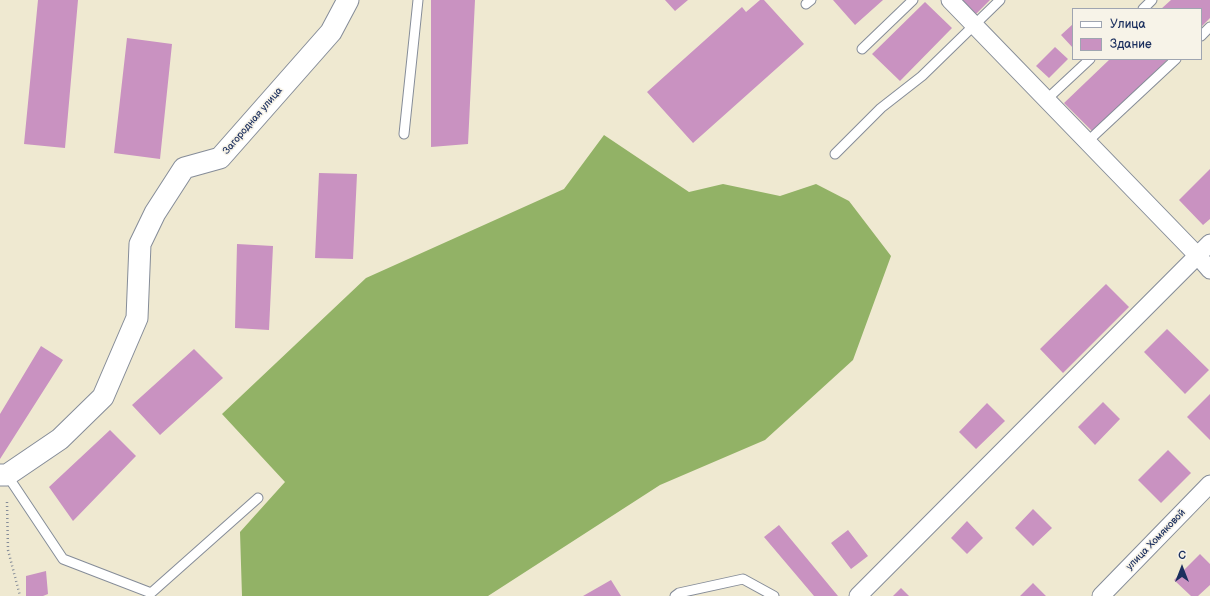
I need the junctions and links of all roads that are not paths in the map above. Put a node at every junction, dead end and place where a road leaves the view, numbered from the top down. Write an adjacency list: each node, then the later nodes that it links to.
1 (348, 0): 21 (street, Загородная улица)
2 (418, 0): 15 (lane)
3 (912, 0): 11 (lane)
4 (950, 0): 8 (street)
5 (1000, 0): 8 (lane)
6 (1152, 0): 7 (lane)
7 (1144, 8)
8 (975, 26): 14 (street); 17 (lane)
9 (1210, 27): 10 (lane)
10 (1202, 35)
11 (862, 49)
12 (1089, 60): 14 (lane)
13 (1175, 60): 16 (lane)
14 (1046, 100): 16 (street)
15 (404, 134)
16 (1088, 142): 19 (street)
17 (835, 154)
18 (1210, 243): 19 (street)
19 (1198, 255): 20 (street); 26 (street)
20 (1210, 270)
21 (4, 475): 23 (lane)
22 (1210, 484): 27 (street, улица Хомяковой)
23 (258, 498)
24 (675, 596): 25 (lane)
25 (774, 596)
26 (858, 596)
27 (1101, 596)

